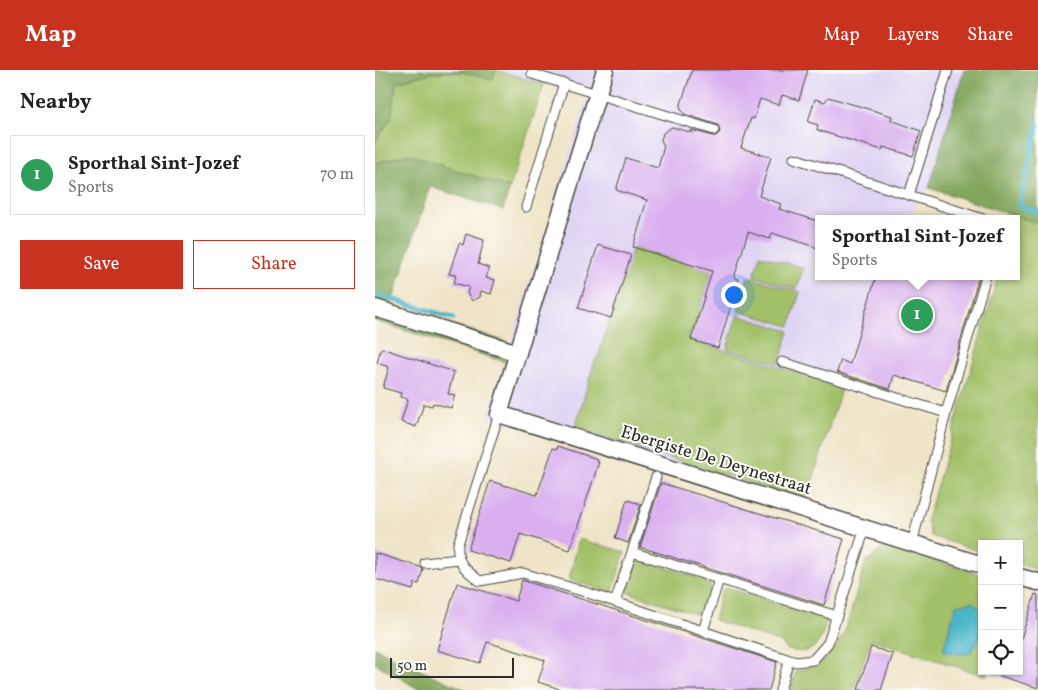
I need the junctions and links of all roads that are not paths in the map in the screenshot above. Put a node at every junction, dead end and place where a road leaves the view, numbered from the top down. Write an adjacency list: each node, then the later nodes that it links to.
1 (533, 70): 4 (lane)
2 (605, 70): 5 (street)
3 (947, 70): 8 (lane)
4 (564, 83): 5 (lane); 9 (lane)
5 (598, 93): 6 (lane); 13 (street)
6 (714, 130)
7 (794, 158): 8 (lane)
8 (909, 195): 10 (lane)
9 (526, 207)
10 (971, 215)
11 (985, 280): 16 (lane)
12 (375, 308): 13 (street)
13 (518, 353): 15 (street)
14 (782, 362): 16 (lane)
15 (499, 414): 18 (street, Ebergiste De Deynestraat); 21 (lane)
16 (946, 414): 19 (lane)
17 (656, 477): 20 (lane)
18 (865, 528): 19 (street, Ebergiste De Deynestraat); 28 (lane)
19 (912, 543): 23 (street, Ebergiste De Deynestraat)
20 (632, 552): 25 (lane); 27 (lane)
21 (458, 559): 22 (lane); 27 (lane)
22 (425, 563)
23 (978, 564)
24 (1023, 577): 26 (street)
25 (719, 579): 28 (lane); 29 (lane)
26 (1038, 582)
27 (615, 602): 29 (lane)
28 (837, 616): 30 (lane)
29 (703, 631): 30 (lane)
30 (789, 660): 31 (lane)
31 (780, 690)

